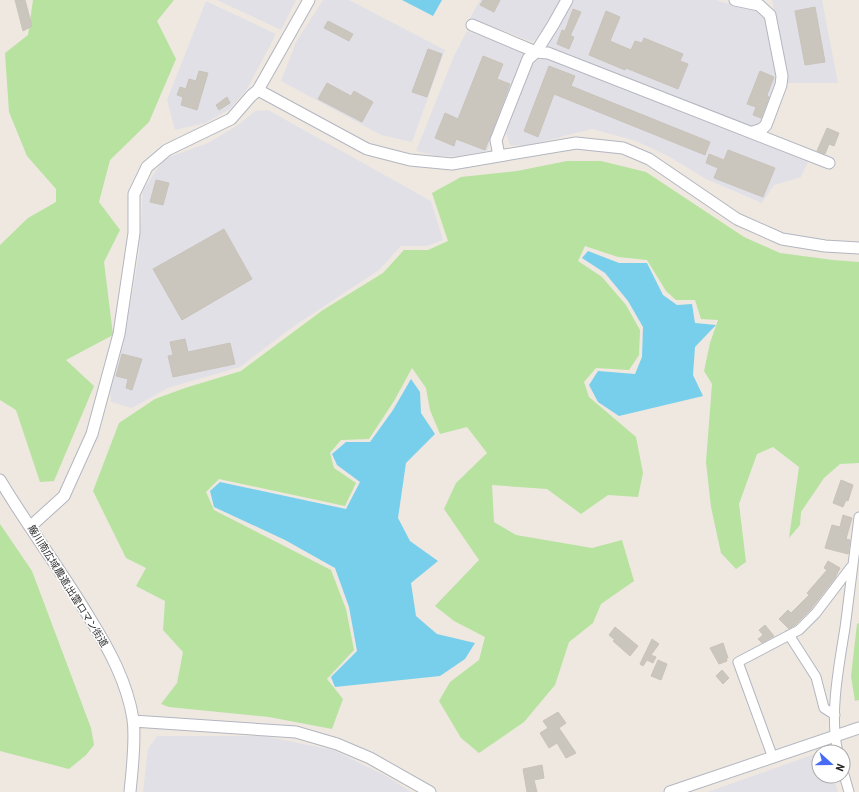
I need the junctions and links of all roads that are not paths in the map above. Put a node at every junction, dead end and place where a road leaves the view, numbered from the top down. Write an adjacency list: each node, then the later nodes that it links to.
1 (309, 0): 6 (street)
2 (567, 0): 5 (street)
3 (735, 0): 7 (street)
4 (472, 25): 5 (street)
5 (536, 52): 7 (street); 8 (street)
6 (258, 90): 8 (street); 13 (street)
7 (753, 132): 9 (street)
8 (498, 156): 10 (street)
9 (829, 164)
10 (859, 248)
11 (0, 480): 13 (street, 簸川南広域農道;出雲ロマン街道)
12 (859, 517): 14 (street)
13 (31, 526): 17 (street, 簸川南広域農道;出雲ロマン街道)
14 (851, 567): 15 (street); 16 (street)
15 (789, 635): 16 (street); 21 (street)
16 (835, 714): 19 (street)
17 (133, 720): 22 (street, 簸川南広域農道;出雲ロマン街道); 23 (street)
18 (859, 728): 19 (street)
19 (834, 736): 20 (street); 21 (street)
20 (836, 744)
21 (773, 758): 24 (street)
22 (130, 792)
23 (430, 792)
24 (670, 792)

